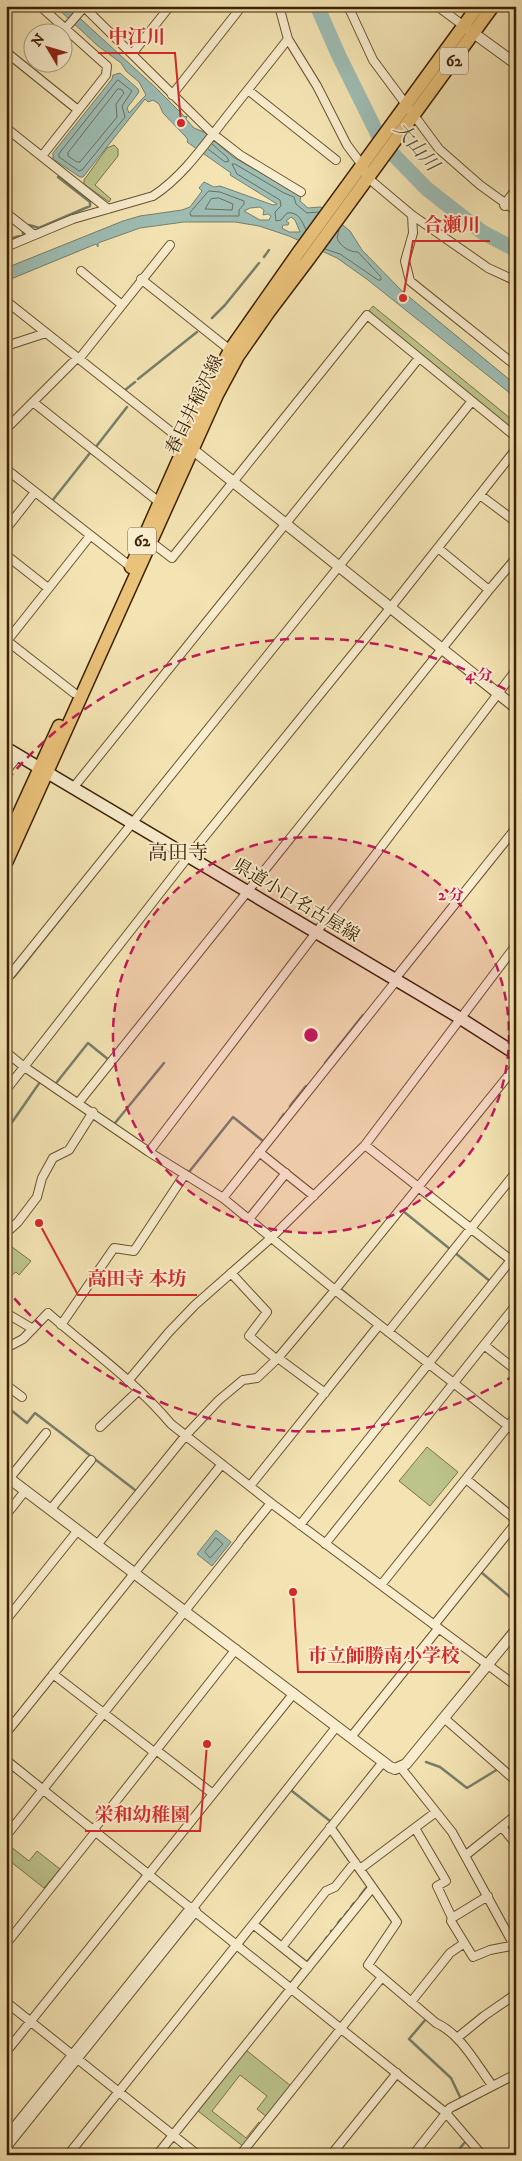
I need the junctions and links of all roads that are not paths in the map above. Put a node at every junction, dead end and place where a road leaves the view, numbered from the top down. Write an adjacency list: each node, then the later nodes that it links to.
1 (40, 6): 10 (street)
2 (170, 6): 16 (street)
3 (242, 6): 19 (street)
4 (279, 6): 14 (street)
5 (348, 6): 20 (street)
6 (437, 6): 12 (street)
7 (478, 6): 12 (main road, 春日井稲沢線 / 62)
8 (493, 6): 12 (main road, 春日井稲沢線 / 62)
9 (84, 7): 11 (street); 16 (street)
10 (58, 22)
11 (72, 22)
12 (469, 29): 17 (street); 20 (main road, 春日井稲沢線 / 62); 22 (main road, 春日井稲沢線 / 62)
13 (72, 34): 21 (street)
14 (288, 39): 18 (street); 28 (street)
15 (6, 52): 21 (street)
16 (132, 54): 19 (street)
17 (516, 64)
18 (248, 90): 24 (street); 27 (street)
19 (172, 95): 24 (street)
20 (406, 105): 22 (street); 26 (main road, 春日井稲沢線 / 62)
21 (78, 110): 25 (street)
22 (414, 116): 26 (main road, 春日井稲沢線 / 62); 33 (street)
23 (6, 128): 25 (street)
24 (212, 135): 32 (street); 34 (street)
25 (42, 156): 34 (street)
26 (375, 157): 28 (main road, 春日井稲沢線 / 62); 29 (main road, 春日井稲沢線 / 62)
27 (336, 160)
28 (362, 165): 29 (street); 30 (main road, 春日井稲沢線 / 62)
29 (368, 178): 30 (main road, 春日井稲沢線 / 62); 37 (street)
30 (354, 187): 41 (main road, 春日井稲沢線 / 62)
31 (516, 191): 33 (street)
32 (301, 192)
33 (505, 205): 35 (street)
34 (108, 209): 38 (street)
35 (516, 211)
36 (6, 213): 38 (street)
37 (412, 216): 44 (street); 52 (street)
38 (34, 234): 40 (street)
39 (170, 245): 43 (street)
40 (6, 247)
41 (303, 256): 49 (main road, 春日井稲沢線 / 62); 57 (main road, 春日井稲沢線 / 62)
42 (81, 271): 46 (street)
43 (141, 280): 46 (street); 49 (street)
44 (516, 282)
45 (6, 301): 47 (street)
46 (122, 304): 50 (street)
47 (46, 333): 48 (street); 50 (street)
48 (6, 346)
49 (230, 350): 57 (main road, 春日井稲沢線 / 62)
50 (78, 358): 54 (street); 57 (street)
51 (419, 358): 53 (street); 60 (street); 65 (street)
52 (516, 366)
53 (472, 401): 56 (street); 73 (street)
54 (33, 402): 55 (street); 63 (street)
55 (8, 425)
56 (516, 437)
57 (189, 446): 60 (street); 63 (main road, 春日井稲沢線 / 62); 68 (main road, 春日井稲沢線 / 62)
58 (516, 449): 62 (street)
59 (6, 469): 61 (street)
60 (232, 482): 65 (street); 68 (street)
61 (35, 492): 66 (street); 67 (street)
62 (480, 495): 64 (street); 69 (street)
63 (159, 502): 72 (main road, 春日井稲沢線 / 62)
64 (516, 522)
65 (286, 524): 73 (street); 87 (street)
66 (6, 529)
67 (90, 536): 72 (street); 74 (street)
68 (151, 542): 85 (main road, 春日井稲沢線 / 62)
69 (438, 548): 75 (street); 76 (street)
70 (6, 555): 74 (street)
71 (516, 558): 75 (street)
72 (131, 567): 80 (main road, 春日井稲沢線 / 62)
73 (339, 567): 76 (street); 88 (street)
74 (48, 588): 77 (street)
75 (489, 590): 78 (street)
76 (391, 607): 78 (street); 91 (street)
77 (7, 640): 80 (street)
78 (443, 650): 81 (street); 93 (street)
79 (516, 670): 81 (street)
80 (74, 693): 85 (main road, 春日井稲沢線 / 62)
81 (498, 693): 82 (street); 94 (street)
82 (516, 708)
83 (6, 748): 84 (main road, 県道小口名古屋線)
84 (18, 755): 85 (main road, 県道小口名古屋線); 86 (street)
85 (44, 770): 87 (main road, 県道小口名古屋線); 90 (main road, 春日井稲沢線 / 62); 92 (main road, 春日井稲沢線 / 62)
86 (6, 771)
87 (73, 788): 88 (main road, 県道小口名古屋線)
88 (131, 823): 91 (main road, 県道小口名古屋線); 96 (street)
89 (516, 828): 97 (street)
90 (6, 842)
91 (188, 857): 93 (main road, 県道小口名古屋線); 101 (street)
92 (6, 864)
93 (247, 892): 94 (main road, 県道小口名古屋線); 104 (street)
94 (316, 932): 97 (main road, 県道小口名古屋線); 107 (street)
95 (516, 945): 98 (street)
96 (6, 980)
97 (395, 980): 98 (main road, 県道小口名古屋線); 108 (street)
98 (460, 1018): 100 (main road, 県道小口名古屋線); 106 (street)
99 (6, 1052): 101 (street)
100 (515, 1052)
101 (23, 1066): 103 (street); 104 (street)
102 (516, 1066): 112 (street)
103 (6, 1090)
104 (79, 1102): 105 (street)
105 (93, 1112): 107 (street); 117 (street)
106 (365, 1144): 112 (street); 113 (street)
107 (149, 1152): 111 (street)
108 (259, 1152): 110 (street); 114 (street)
109 (516, 1172): 116 (street)
110 (286, 1173): 113 (street); 115 (street)
111 (185, 1174): 114 (street); 124 (street)
112 (418, 1187): 116 (street); 121 (street)
113 (314, 1196): 118 (street)
114 (223, 1198): 115 (street)
115 (249, 1219): 118 (street)
116 (471, 1228): 119 (street); 127 (street)
117 (6, 1233)
118 (271, 1238): 120 (street); 121 (street)
119 (513, 1262): 131 (street)
120 (231, 1273): 130 (street); 133 (street)
121 (335, 1290): 125 (street); 130 (street)
122 (516, 1305): 128 (street)
123 (6, 1313): 126 (street)
124 (61, 1325): 126 (street); 133 (street)
125 (379, 1325): 127 (street); 137 (street)
126 (33, 1329): 129 (street)
127 (388, 1332): 131 (street)
128 (484, 1345): 132 (street); 134 (street)
129 (6, 1348)
130 (277, 1359): 137 (street); 144 (street)
131 (428, 1363): 134 (street); 155 (street)
132 (516, 1370)
133 (128, 1381): 136 (street)
134 (453, 1383): 140 (street); 157 (street)
135 (6, 1384): 138 (street)
136 (138, 1391): 141 (street); 144 (street)
137 (325, 1393): 149 (street)
138 (22, 1397)
139 (516, 1416): 140 (street)
140 (508, 1426): 142 (street); 148 (street)
141 (100, 1427)
142 (516, 1432)
143 (46, 1433): 147 (street)
144 (186, 1435): 146 (street); 158 (street)
145 (91, 1460): 152 (street)
146 (222, 1464): 149 (street); 159 (street)
147 (8, 1478): 150 (street)
148 (466, 1479): 154 (street); 160 (street)
149 (250, 1486): 151 (street)
150 (25, 1491): 152 (street); 153 (street)
151 (271, 1503): 155 (street); 161 (street)
152 (50, 1510): 156 (street)
153 (6, 1515)
154 (516, 1521): 163 (street)
155 (300, 1525): 157 (street)
156 (78, 1530): 158 (street); 162 (street)
157 (325, 1544): 160 (street)
158 (97, 1545): 159 (street)
159 (134, 1573): 161 (street); 167 (street)
160 (381, 1585): 163 (street)
161 (185, 1611): 165 (street); 170 (street)
162 (6, 1620)
163 (436, 1627): 166 (street); 174 (street)
164 (516, 1630): 166 (street)
165 (236, 1649): 169 (street); 175 (street)
166 (488, 1665): 168 (street); 171 (street)
167 (53, 1674): 170 (street); 173 (street)
168 (516, 1686)
169 (294, 1693): 172 (street); 181 (street)
170 (103, 1713): 175 (street); 180 (street)
171 (444, 1718): 178 (street); 179 (street)
172 (337, 1726): 174 (street); 196 (street)
173 (6, 1733)
174 (351, 1737): 177 (street)
175 (155, 1751): 181 (street); 187 (street)
176 (6, 1760): 180 (street)
177 (383, 1762): 178 (street); 184 (street)
178 (401, 1768): 182 (street)
179 (516, 1781)
180 (43, 1790): 187 (street); 188 (street)
181 (213, 1794): 193 (street)
182 (436, 1812): 186 (street); 190 (street)
183 (516, 1815): 185 (street)
184 (330, 1827): 191 (street); 198 (street)
185 (502, 1827): 189 (street); 190 (street)
186 (415, 1828): 192 (street); 197 (street)
187 (95, 1830): 193 (street); 199 (street)
188 (6, 1836)
189 (516, 1844)
190 (466, 1855): 195 (street)
191 (355, 1862): 192 (street); 203 (street)
192 (360, 1869): 194 (street)
193 (149, 1874): 196 (street); 210 (street)
194 (372, 1888): 204 (street); 205 (street)
195 (488, 1896): 197 (street); 202 (street)
196 (193, 1909): 200 (street); 214 (street)
197 (452, 1918): 201 (street)
198 (253, 1924): 200 (street); 203 (street)
199 (6, 1944)
200 (237, 1944): 206 (street); 218 (street)
201 (463, 1944): 202 (street); 209 (street)
202 (515, 1946)
203 (282, 1947): 204 (street)
204 (308, 1968): 206 (street)
205 (382, 1978): 209 (street); 211 (street)
206 (292, 1988): 211 (street); 220 (street)
207 (516, 1994): 212 (street)
208 (6, 2002): 210 (street)
209 (411, 2002): 212 (street)
210 (31, 2022): 213 (street); 214 (street)
211 (341, 2028): 215 (street); 226 (street)
212 (457, 2038): 217 (street)
213 (6, 2052)
214 (75, 2057): 218 (street); 221 (street); 222 (street)
215 (397, 2073): 219 (street); 227 (street)
216 (516, 2074): 217 (street)
217 (492, 2085): 219 (street)
218 (118, 2092): 220 (street); 223 (street)
219 (446, 2113): 228 (street); 229 (street)
220 (173, 2135): 224 (street); 225 (street)
221 (6, 2137)
222 (6, 2148)
223 (68, 2155)
224 (158, 2155)
225 (198, 2155)
226 (240, 2155)
227 (330, 2155)
228 (413, 2155)
229 (482, 2155)

